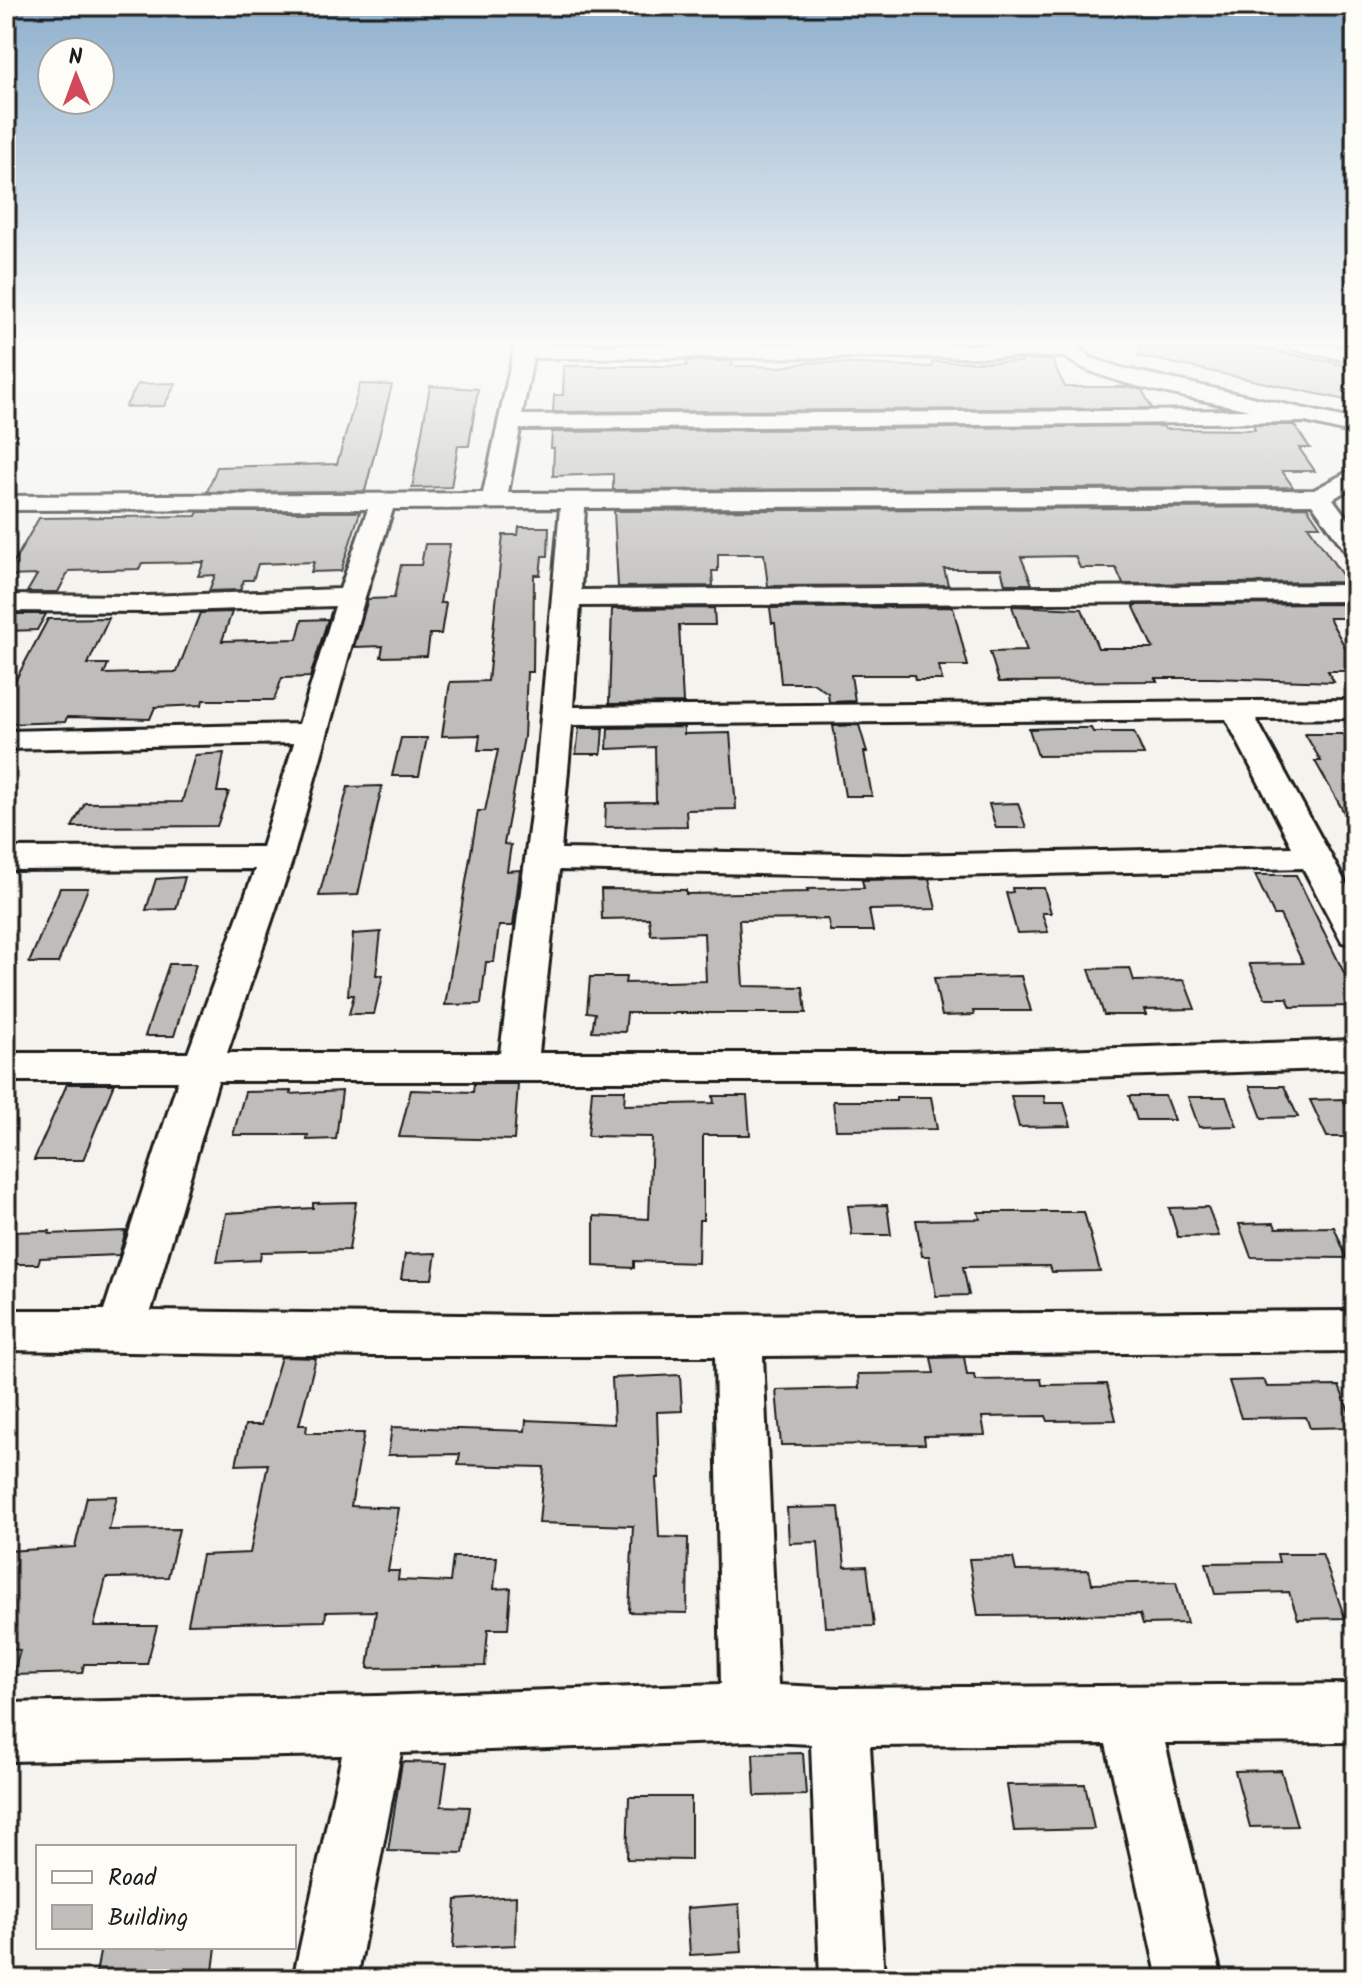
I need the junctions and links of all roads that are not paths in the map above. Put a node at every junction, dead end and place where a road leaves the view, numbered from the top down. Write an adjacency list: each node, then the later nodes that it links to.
1 (506, 438): 4 (street)
2 (1355, 475): 3 (street)
3 (1319, 497): 5 (street); 8 (street)
4 (494, 500): 5 (street); 6 (street)
5 (573, 501): 11 (street)
6 (383, 502): 7 (street); 10 (street)
7 (6, 503)
8 (1355, 547)
9 (1355, 593): 11 (street)
10 (351, 597): 12 (street); 16 (street)
11 (568, 598): 15 (street)
12 (6, 603)
13 (1355, 709): 14 (street)
14 (1237, 711): 15 (street); 18 (street)
15 (557, 716): 21 (street)
16 (311, 733): 17 (street); 19 (street)
17 (6, 740)
18 (1312, 857): 21 (street); 22 (street)
19 (276, 858): 20 (street); 24 (street)
20 (6, 859)
21 (545, 859): 25 (street)
22 (1355, 934)
23 (1355, 1054): 25 (street)
24 (203, 1065): 25 (street); 26 (street); 27 (street)
25 (518, 1065)
26 (6, 1067)
27 (122, 1328): 28 (street); 30 (street)
28 (6, 1330)
29 (1355, 1331): 30 (street)
30 (738, 1338): 31 (street)
31 (750, 1712): 34 (street); 35 (street)
32 (1355, 1713): 33 (street)
33 (1129, 1715): 34 (street); 39 (street)
34 (839, 1717): 38 (street)
35 (377, 1725): 36 (street); 37 (street)
36 (8, 1736)
37 (325, 1979)
38 (852, 1979)
39 (1190, 1979)

